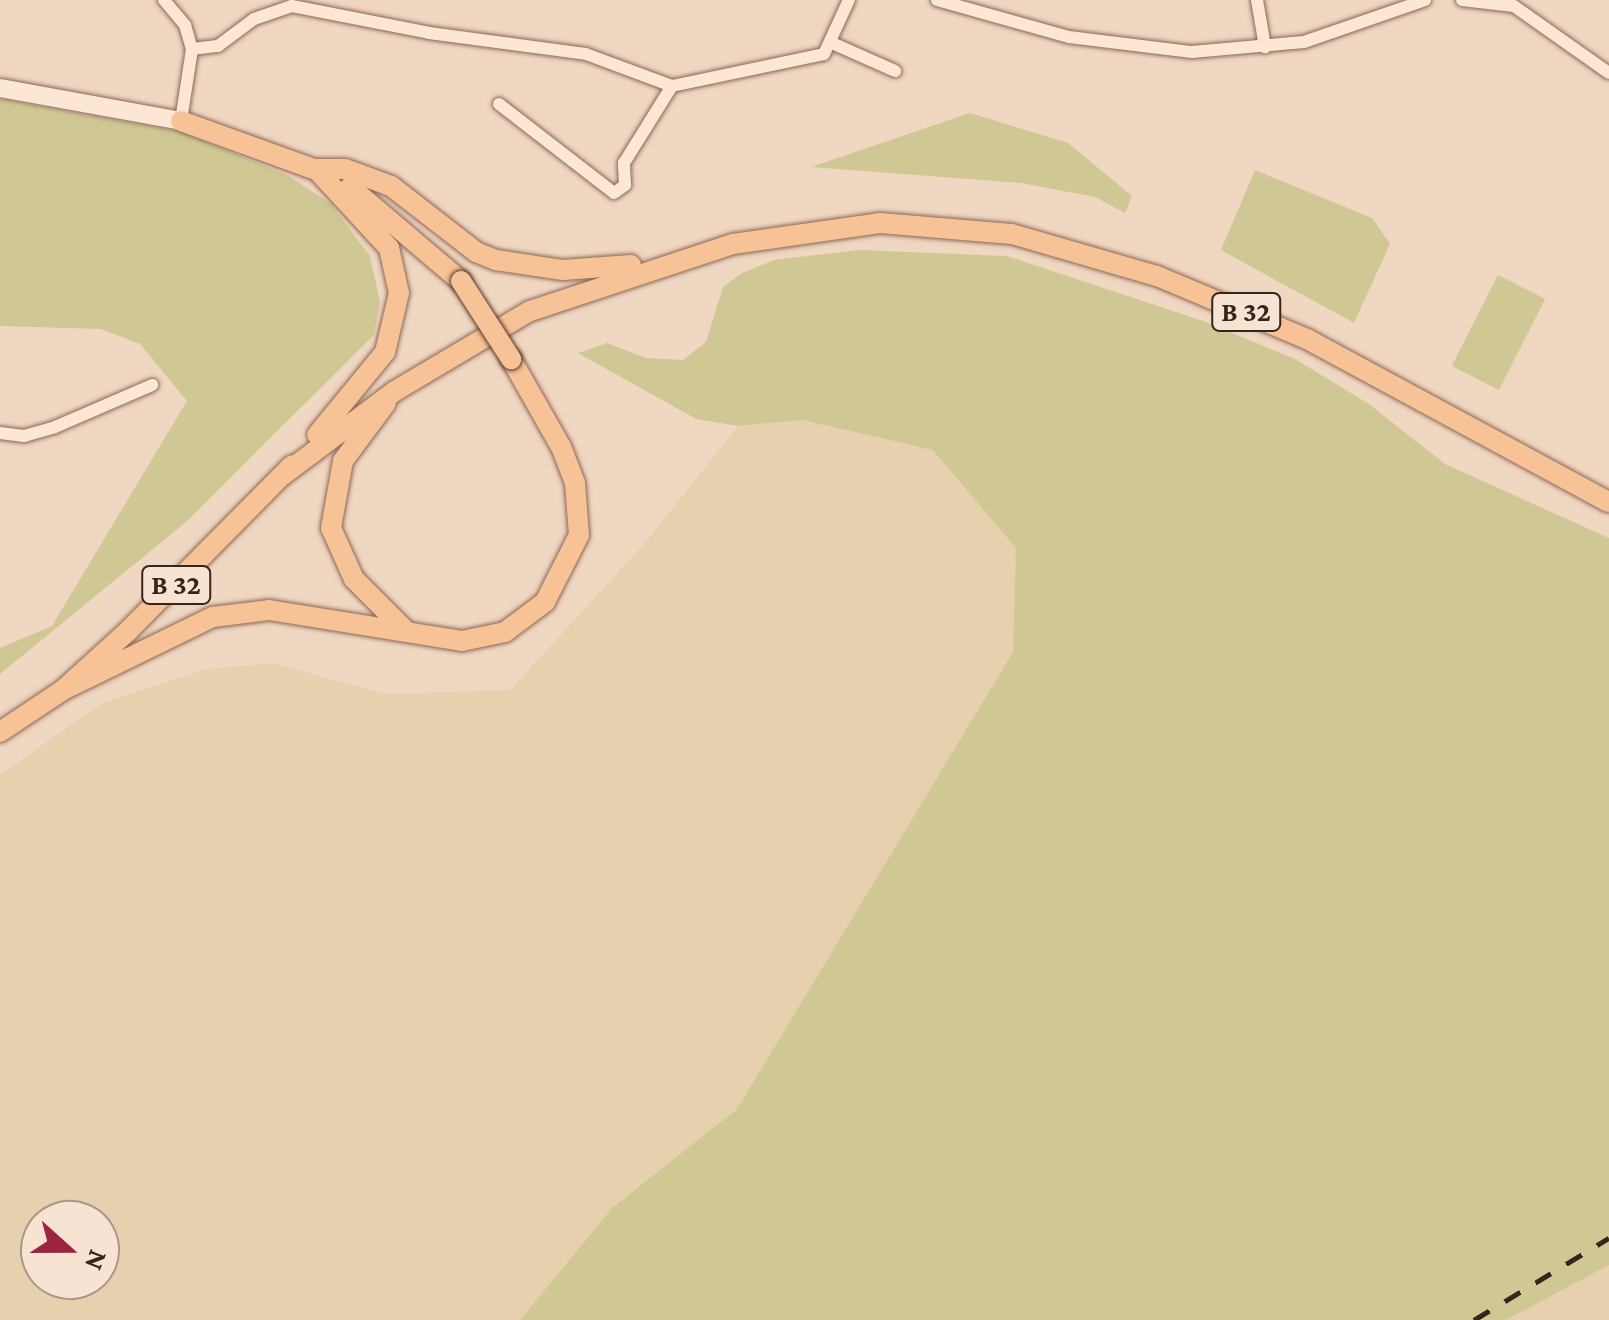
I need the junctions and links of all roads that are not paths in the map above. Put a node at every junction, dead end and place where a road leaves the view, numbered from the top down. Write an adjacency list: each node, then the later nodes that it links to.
1 (164, 0): 9 (street)
2 (849, 0): 7 (street)
3 (937, 0): 8 (street)
4 (1256, 0): 8 (street)
5 (1425, 0): 8 (street)
6 (1462, 0): 11 (street)
7 (834, 44): 10 (street); 12 (street)
8 (1265, 47)
9 (192, 50): 12 (street); 15 (street)
10 (895, 71)
11 (1609, 73)
12 (672, 86): 14 (street)
13 (0, 88): 15 (main road)
14 (499, 104)
15 (182, 121): 16 (main road)
16 (316, 168): 17 (main road); 21 (main road); 23 (main road, bridge)
17 (668, 262): 19 (main road, B 32); 22 (main road, B 32)
18 (152, 386): 20 (street)
19 (396, 390): 21 (main road, B 32); 23 (main road)
20 (0, 434)
21 (284, 475): 24 (main road, B 32)
22 (1609, 502)
23 (408, 632): 24 (main road)
24 (63, 690): 25 (main road, B 32)
25 (0, 732)

